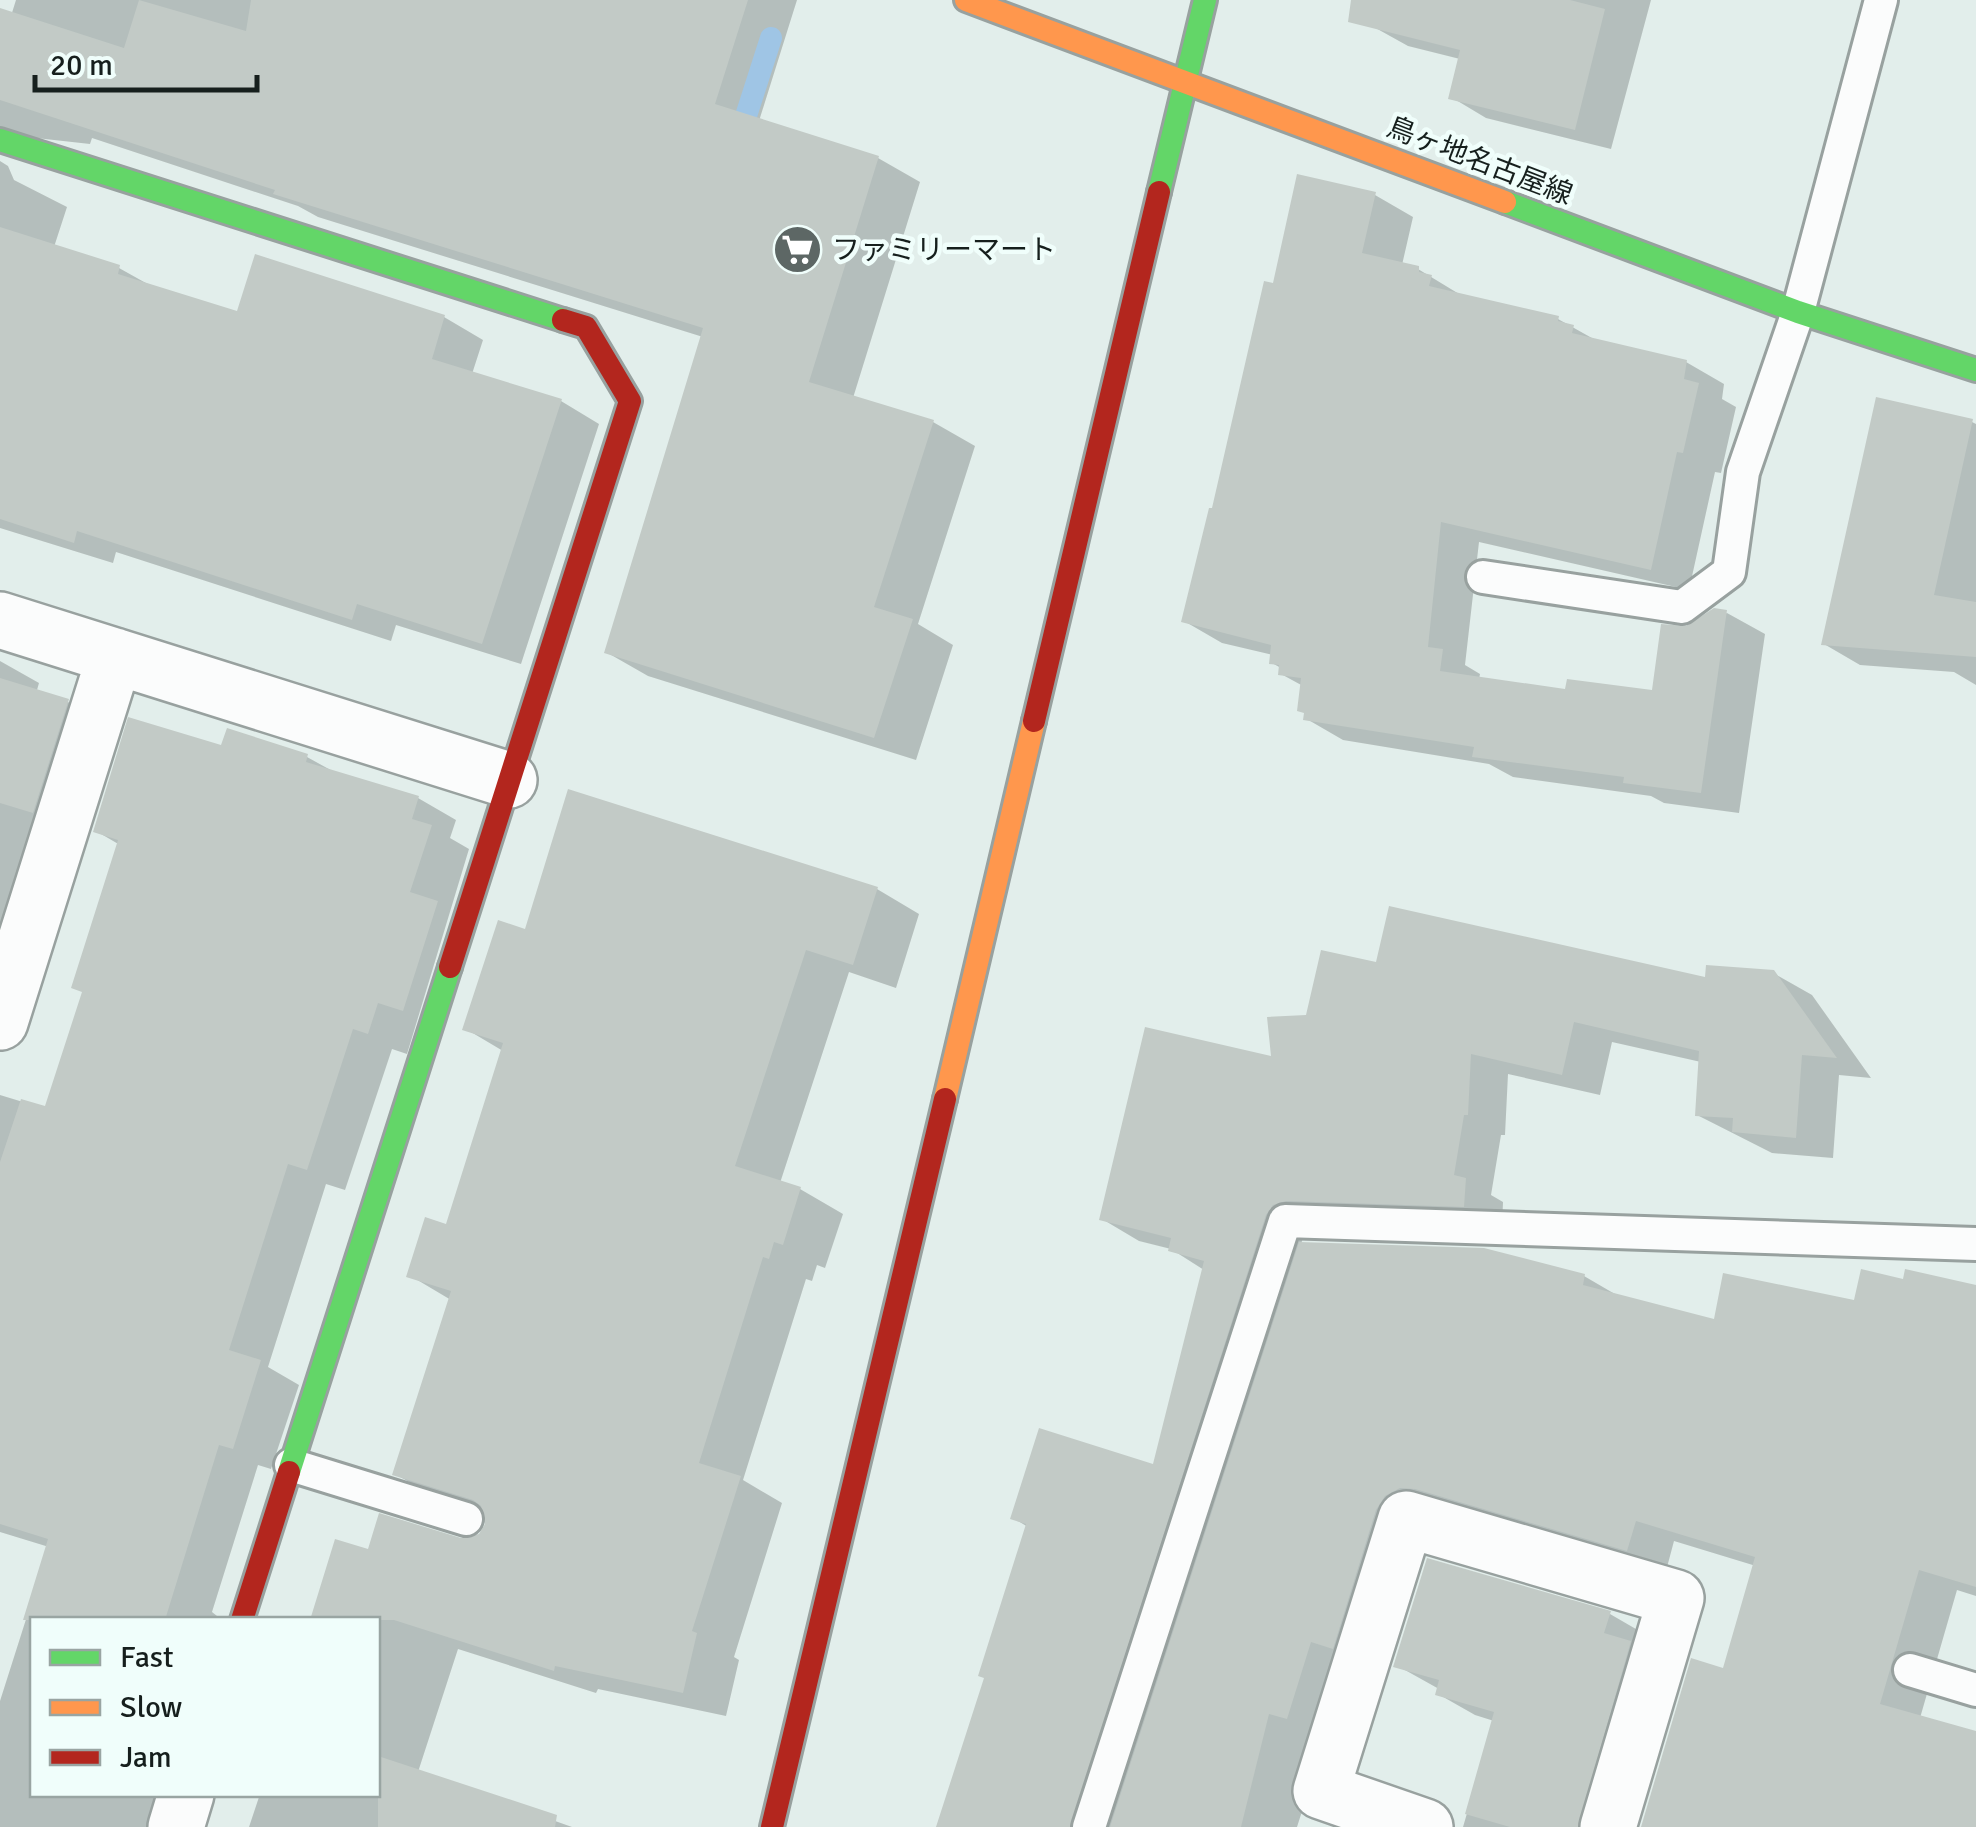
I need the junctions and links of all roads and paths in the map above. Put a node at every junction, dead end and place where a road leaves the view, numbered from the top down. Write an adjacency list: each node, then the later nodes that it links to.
1 (966, 0): 4 (street, 鳥ヶ地名古屋線)
2 (1205, 0): 4 (street)
3 (1881, 0): 6 (lane)
4 (1186, 80): 6 (street, 鳥ヶ地名古屋線); 21 (street)
5 (0, 140): 11 (street)
6 (1798, 312): 7 (street, 鳥ヶ地名古屋線); 8 (lane)
7 (1976, 370)
8 (1484, 578)
9 (0, 620): 10 (street)
10 (115, 656): 11 (street); 12 (street)
11 (509, 780): 14 (street)
12 (0, 1022)
13 (1976, 1244): 22 (lane)
14 (290, 1465): 15 (lane); 16 (street)
15 (466, 1520)
16 (243, 1617)
17 (1910, 1670): 18 (lane)
18 (1976, 1690)
19 (185, 1797): 20 (street)
20 (176, 1827)
21 (772, 1827)
22 (1089, 1827)
23 (1425, 1827): 24 (street)
24 (1608, 1827)

